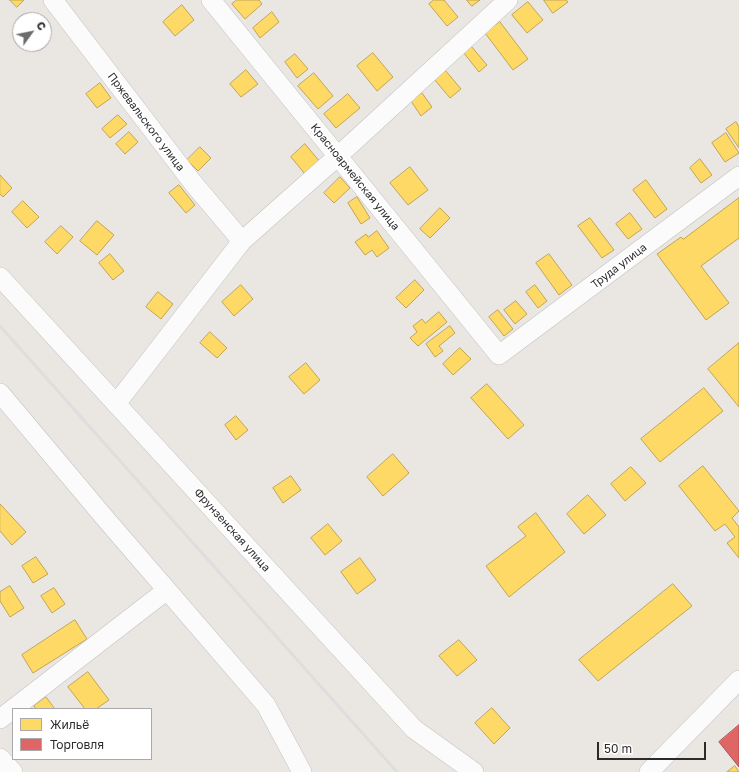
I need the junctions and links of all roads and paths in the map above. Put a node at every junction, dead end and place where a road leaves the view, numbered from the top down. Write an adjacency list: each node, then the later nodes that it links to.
1 (53, 0): 6 (street, Пржевальского улица)
2 (211, 0): 4 (street, Красноармейская улица)
3 (508, 0): 4 (street)
4 (338, 156): 6 (street); 8 (street, Красноармейская улица)
5 (739, 176): 8 (street, Труда улица)
6 (242, 241): 10 (street)
7 (0, 277): 10 (street, Фрунзенская улица)
8 (499, 355)
9 (0, 393): 11 (street)
10 (116, 404): 19 (street, Фрунзенская улица)
11 (167, 590): 13 (street); 17 (street)
12 (738, 684): 20 (street)
13 (14, 708)
14 (12, 710): 15 (street)
15 (0, 719)
16 (0, 758): 18 (street)
17 (297, 770)
18 (12, 772)
19 (474, 772)
20 (648, 772)

